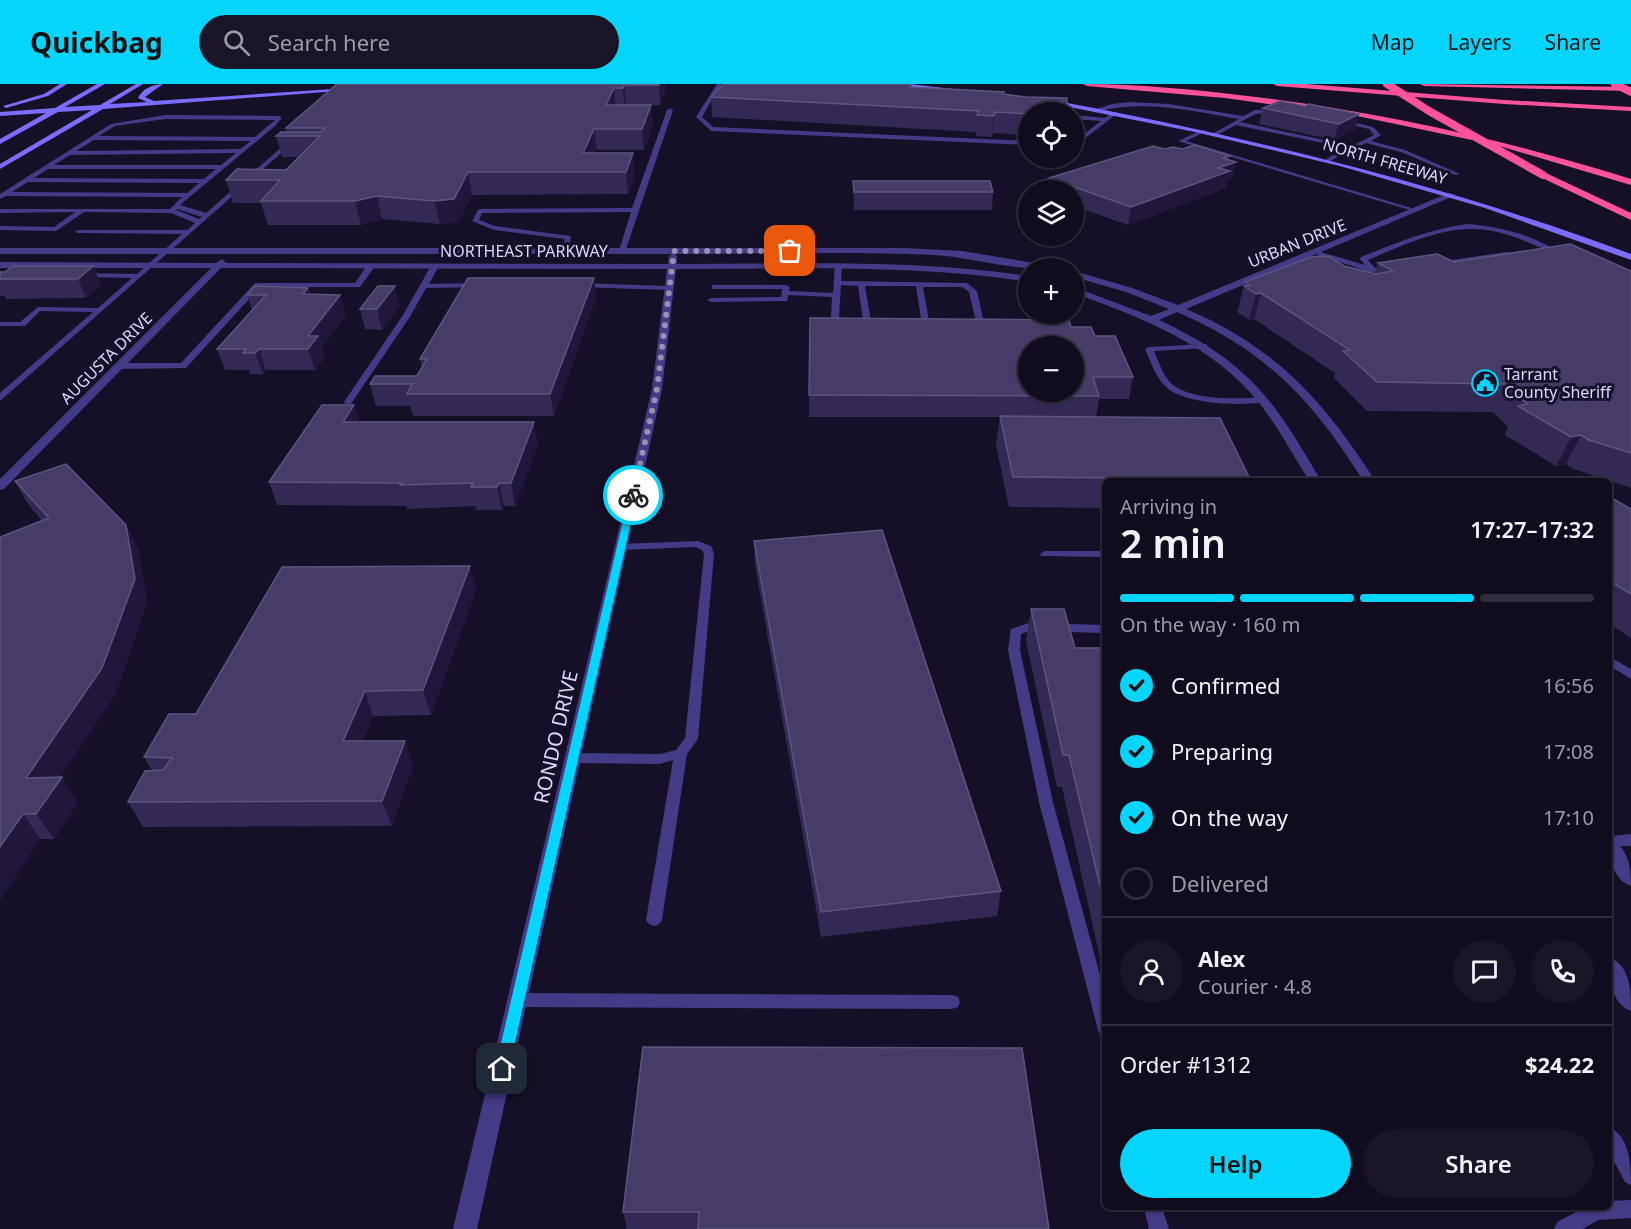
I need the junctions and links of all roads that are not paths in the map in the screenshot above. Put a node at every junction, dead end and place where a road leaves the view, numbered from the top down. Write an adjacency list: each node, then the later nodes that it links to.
1 (64, 84): 21 (main road)
2 (102, 84): 23 (main road)
3 (140, 84): 20 (main road)
4 (160, 84): 19 (main road)
5 (890, 84): 16 (main road)
6 (1087, 84): 54 (highway)
7 (1277, 84): 22 (highway)
8 (1387, 84): 64 (highway, bridge)
9 (1424, 84): 15 (highway)
10 (1615, 84): 15 (highway, bridge)
11 (718, 85): 12 (lane); 43 (lane)
12 (729, 87)
13 (361, 89): 14 (main road)
14 (350, 90): 17 (lane); 19 (main road)
15 (1631, 90)
16 (975, 92)
17 (342, 97)
18 (1034, 99): 25 (main road, NORTH FREEWAY)
19 (157, 103): 20 (main road); 31 (main road)
20 (104, 106): 23 (main road); 31 (main road)
21 (0, 108)
22 (1631, 109)
23 (57, 110): 28 (main road); 41 (main road)
24 (670, 110): 60 (lane)
25 (1096, 110): 27 (main road, NORTH FREEWAY); 30 (lane)
26 (1282, 111): 30 (lane)
27 (1115, 113): 32 (lane); 35 (main road, NORTH FREEWAY)
28 (0, 114)
29 (1084, 118): 32 (lane)
30 (1244, 118): 34 (lane)
31 (80, 120): 48 (main road)
32 (1106, 120): 38 (lane)
33 (1336, 120): 42 (lane)
34 (1236, 123): 37 (lane); 44 (lane)
35 (1204, 131): 37 (main road, NORTH FREEWAY); 61 (lane)
36 (302, 132): 63 (lane)
37 (1215, 134): 47 (main road, NORTH FREEWAY)
38 (1084, 136)
39 (93, 138): 40 (lane); 40 (lane); 46 (lane)
40 (255, 139): 45 (lane)
41 (0, 142)
42 (1368, 142): 44 (lane); 51 (lane)
43 (1018, 143)
44 (1353, 148): 47 (lane)
45 (241, 151): 46 (lane); 50 (lane)
46 (69, 153): 49 (lane)
47 (1328, 160): 57 (main road, NORTH FREEWAY)
48 (0, 167)
49 (47, 167): 50 (lane); 52 (lane)
50 (220, 167): 53 (lane)
51 (1456, 174)
52 (27, 180): 53 (lane); 55 (lane)
53 (203, 181): 56 (lane)
54 (1631, 183)
55 (2, 195): 56 (lane)
56 (186, 195): 58 (lane)
57 (1452, 195): 61 (street, URBAN DRIVE); 79 (main road, NORTH FREEWAY)
58 (173, 209): 59 (lane); 63 (lane); 65 (lane)
59 (82, 210): 62 (lane); 66 (lane)
60 (635, 210): 74 (lane); 75 (lane)
61 (1415, 210): 76 (street, URBAN DRIVE)
62 (0, 211)
63 (207, 216): 65 (lane)
64 (1631, 217)
65 (200, 222): 68 (lane)
66 (0, 228)
67 (78, 231): 68 (lane)
68 (189, 232): 72 (lane)
69 (1531, 250): 70 (lane)
70 (1551, 250): 78 (lane); 90 (lane)
71 (0, 251): 72 (street, NORTHEAST PARKWAY)
72 (167, 251): 73 (street, NORTHEAST PARKWAY); 86 (lane)
73 (233, 251): 74 (street, NORTHEAST PARKWAY); 84 (street, AUGUSTA DRIVE)
74 (565, 251): 75 (street, NORTHEAST PARKWAY)
75 (623, 251): 80 (street, NORTHEAST PARKWAY)
76 (1314, 252): 90 (lane); 109 (street, URBAN DRIVE)
77 (1520, 252): 85 (lane)
78 (1561, 254)
79 (1631, 256)
80 (673, 258): 81 (street, NORTHEAST PARKWAY); 88 (street, NORTHEAST PARKWAY); 89 (street, NORTHEAST PARKWAY); 104 (street, RONDO DRIVE)
81 (1018, 263)
82 (0, 265): 83 (street, NORTHEAST PARKWAY)
83 (42, 265): 86 (street, NORTHEAST PARKWAY); 92 (lane)
84 (218, 265): 86 (street, NORTHEAST PARKWAY); 87 (street, NORTHEAST PARKWAY); 120 (street, AUGUSTA DRIVE)
85 (1432, 265)
86 (149, 266): 94 (lane)
87 (371, 266): 88 (street, NORTHEAST PARKWAY); 120 (lane)
88 (435, 266): 98 (lane)
89 (838, 266): 96 (street, NORTHEAST PARKWAY); 97 (lane)
90 (1373, 270): 91 (lane)
91 (1399, 270)
92 (30, 275)
93 (73, 275): 94 (lane)
94 (138, 276): 110 (lane)
95 (1084, 276): 109 (street)
96 (1018, 278)
97 (837, 283): 101 (lane); 106 (lane)
98 (424, 285): 99 (lane); 123 (lane)
99 (493, 285)
100 (573, 285): 104 (lane)
101 (861, 285): 102 (lane); 117 (lane)
102 (919, 285): 114 (lane); 116 (lane)
103 (715, 287): 105 (lane)
104 (668, 288): 127 (street, RONDO DRIVE)
105 (785, 293): 106 (lane); 108 (lane)
106 (836, 294): 118 (lane)
107 (1084, 294): 111 (street)
108 (711, 300)
109 (1176, 309): 111 (street, URBAN DRIVE); 125 (street)
110 (100, 310): 112 (lane); 121 (lane)
111 (1153, 319): 119 (street)
112 (0, 324)
113 (915, 332): 114 (lane)
114 (927, 332): 115 (lane)
115 (938, 332)
116 (971, 332)
117 (880, 333)
118 (834, 334)
119 (1204, 346): 122 (street); 122 (lane)
120 (118, 366): 126 (street, AUGUSTA DRIVE)
121 (0, 398)
122 (1263, 400): 124 (street)
123 (348, 402)
124 (1313, 478)
125 (1367, 478)
126 (0, 486)
127 (621, 548): 133 (lane); 134 (street, RONDO DRIVE)
128 (1046, 554): 129 (lane)
129 (1102, 554)
130 (1102, 629): 144 (lane)
131 (1612, 662): 132 (lane)
132 (1631, 675)
133 (681, 753): 134 (lane); 139 (lane)
134 (573, 758): 141 (street, RONDO DRIVE)
135 (1612, 840): 136 (lane)
136 (1631, 840)
137 (1612, 850): 138 (street)
138 (1631, 879)
139 (654, 920)
140 (1612, 970): 143 (street)
141 (518, 1000): 142 (lane); 151 (street, RONDO DRIVE)
142 (952, 1002)
143 (1631, 1002)
144 (1102, 1015)
145 (1612, 1141): 146 (lane)
146 (1631, 1176)
147 (1631, 1209): 150 (lane)
148 (1154, 1210): 152 (lane)
149 (1596, 1210): 153 (lane)
150 (1612, 1210)
151 (465, 1229)
152 (1159, 1229)
153 (1564, 1229)

